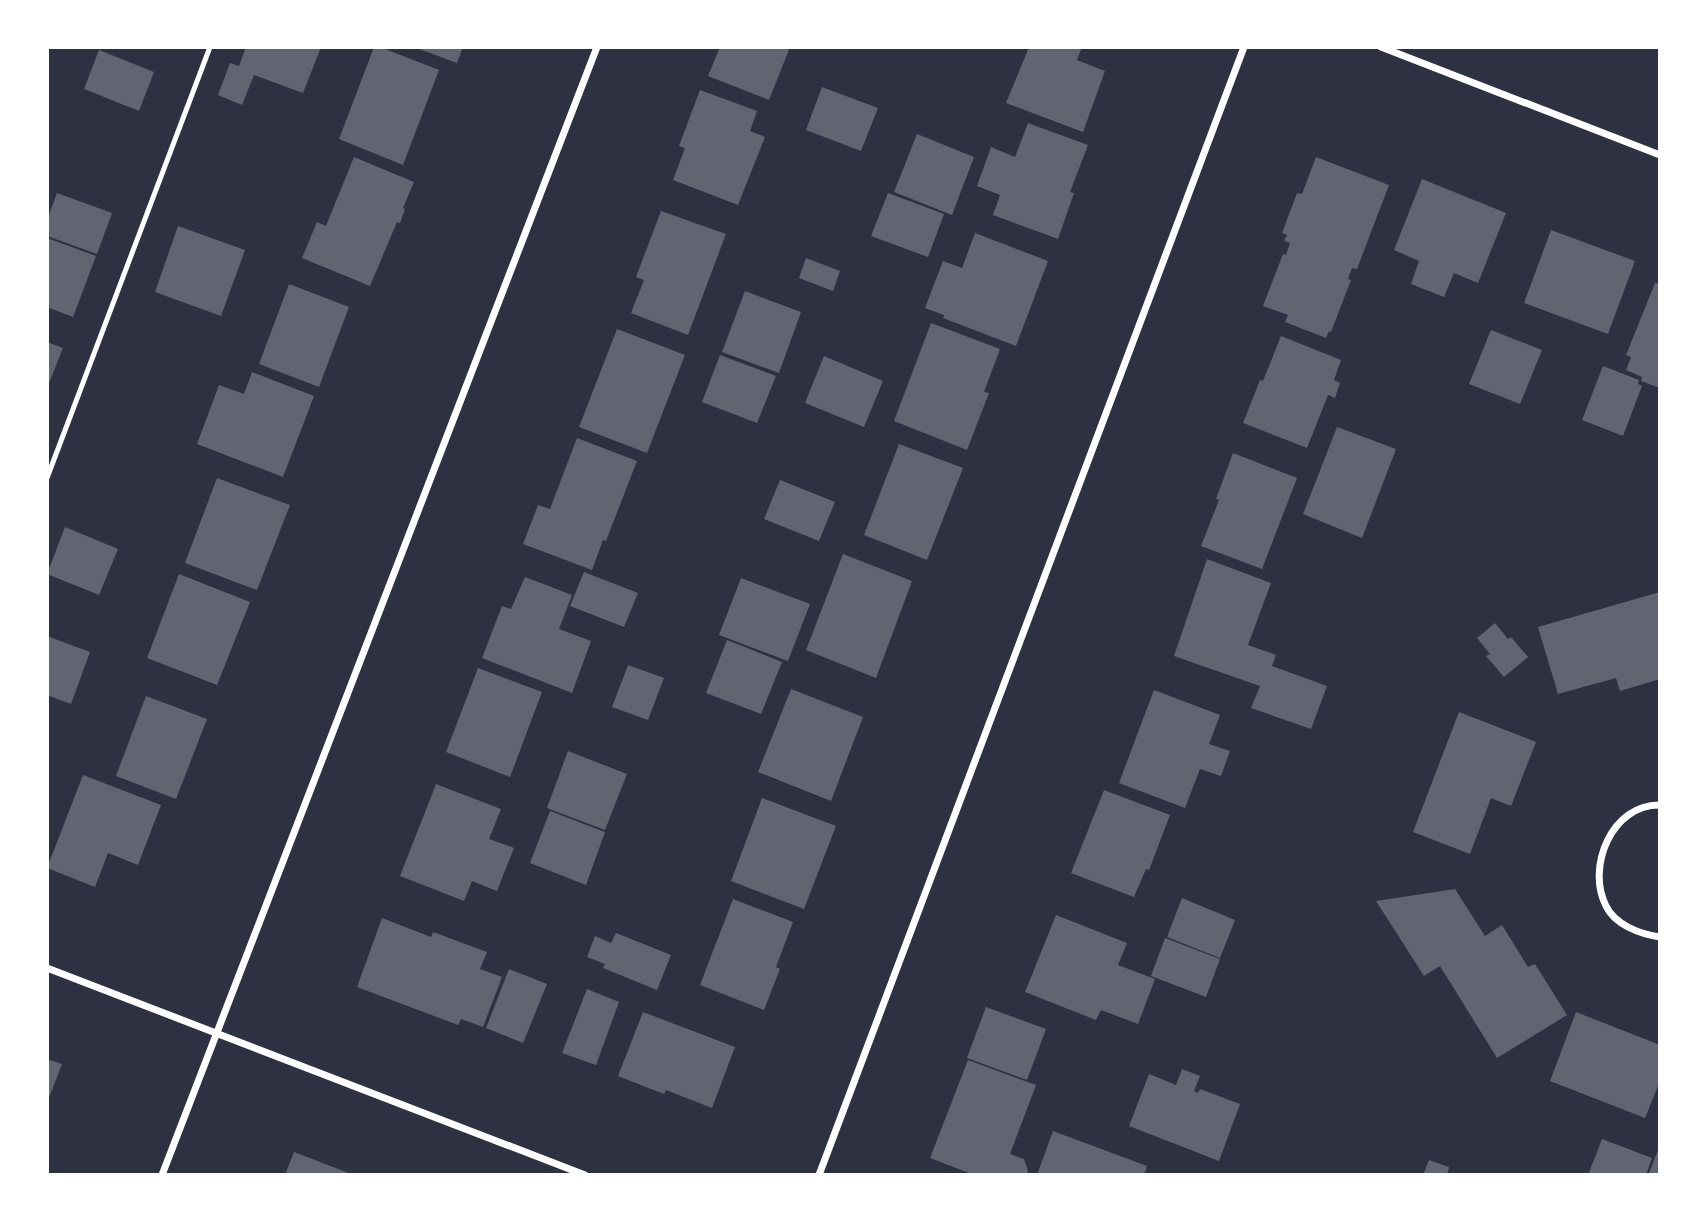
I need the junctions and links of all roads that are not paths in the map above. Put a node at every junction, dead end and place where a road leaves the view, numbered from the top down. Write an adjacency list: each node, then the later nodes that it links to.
1 (210, 47): 6 (lane)
2 (597, 47): 10 (street)
3 (1244, 47): 13 (street)
4 (1381, 47): 5 (street)
5 (1660, 155)
6 (47, 478)
7 (1660, 805): 8 (street)
8 (1660, 937)
9 (47, 968): 10 (street)
10 (216, 1032): 11 (street); 12 (street)
11 (162, 1175)
12 (585, 1175)
13 (819, 1175)

